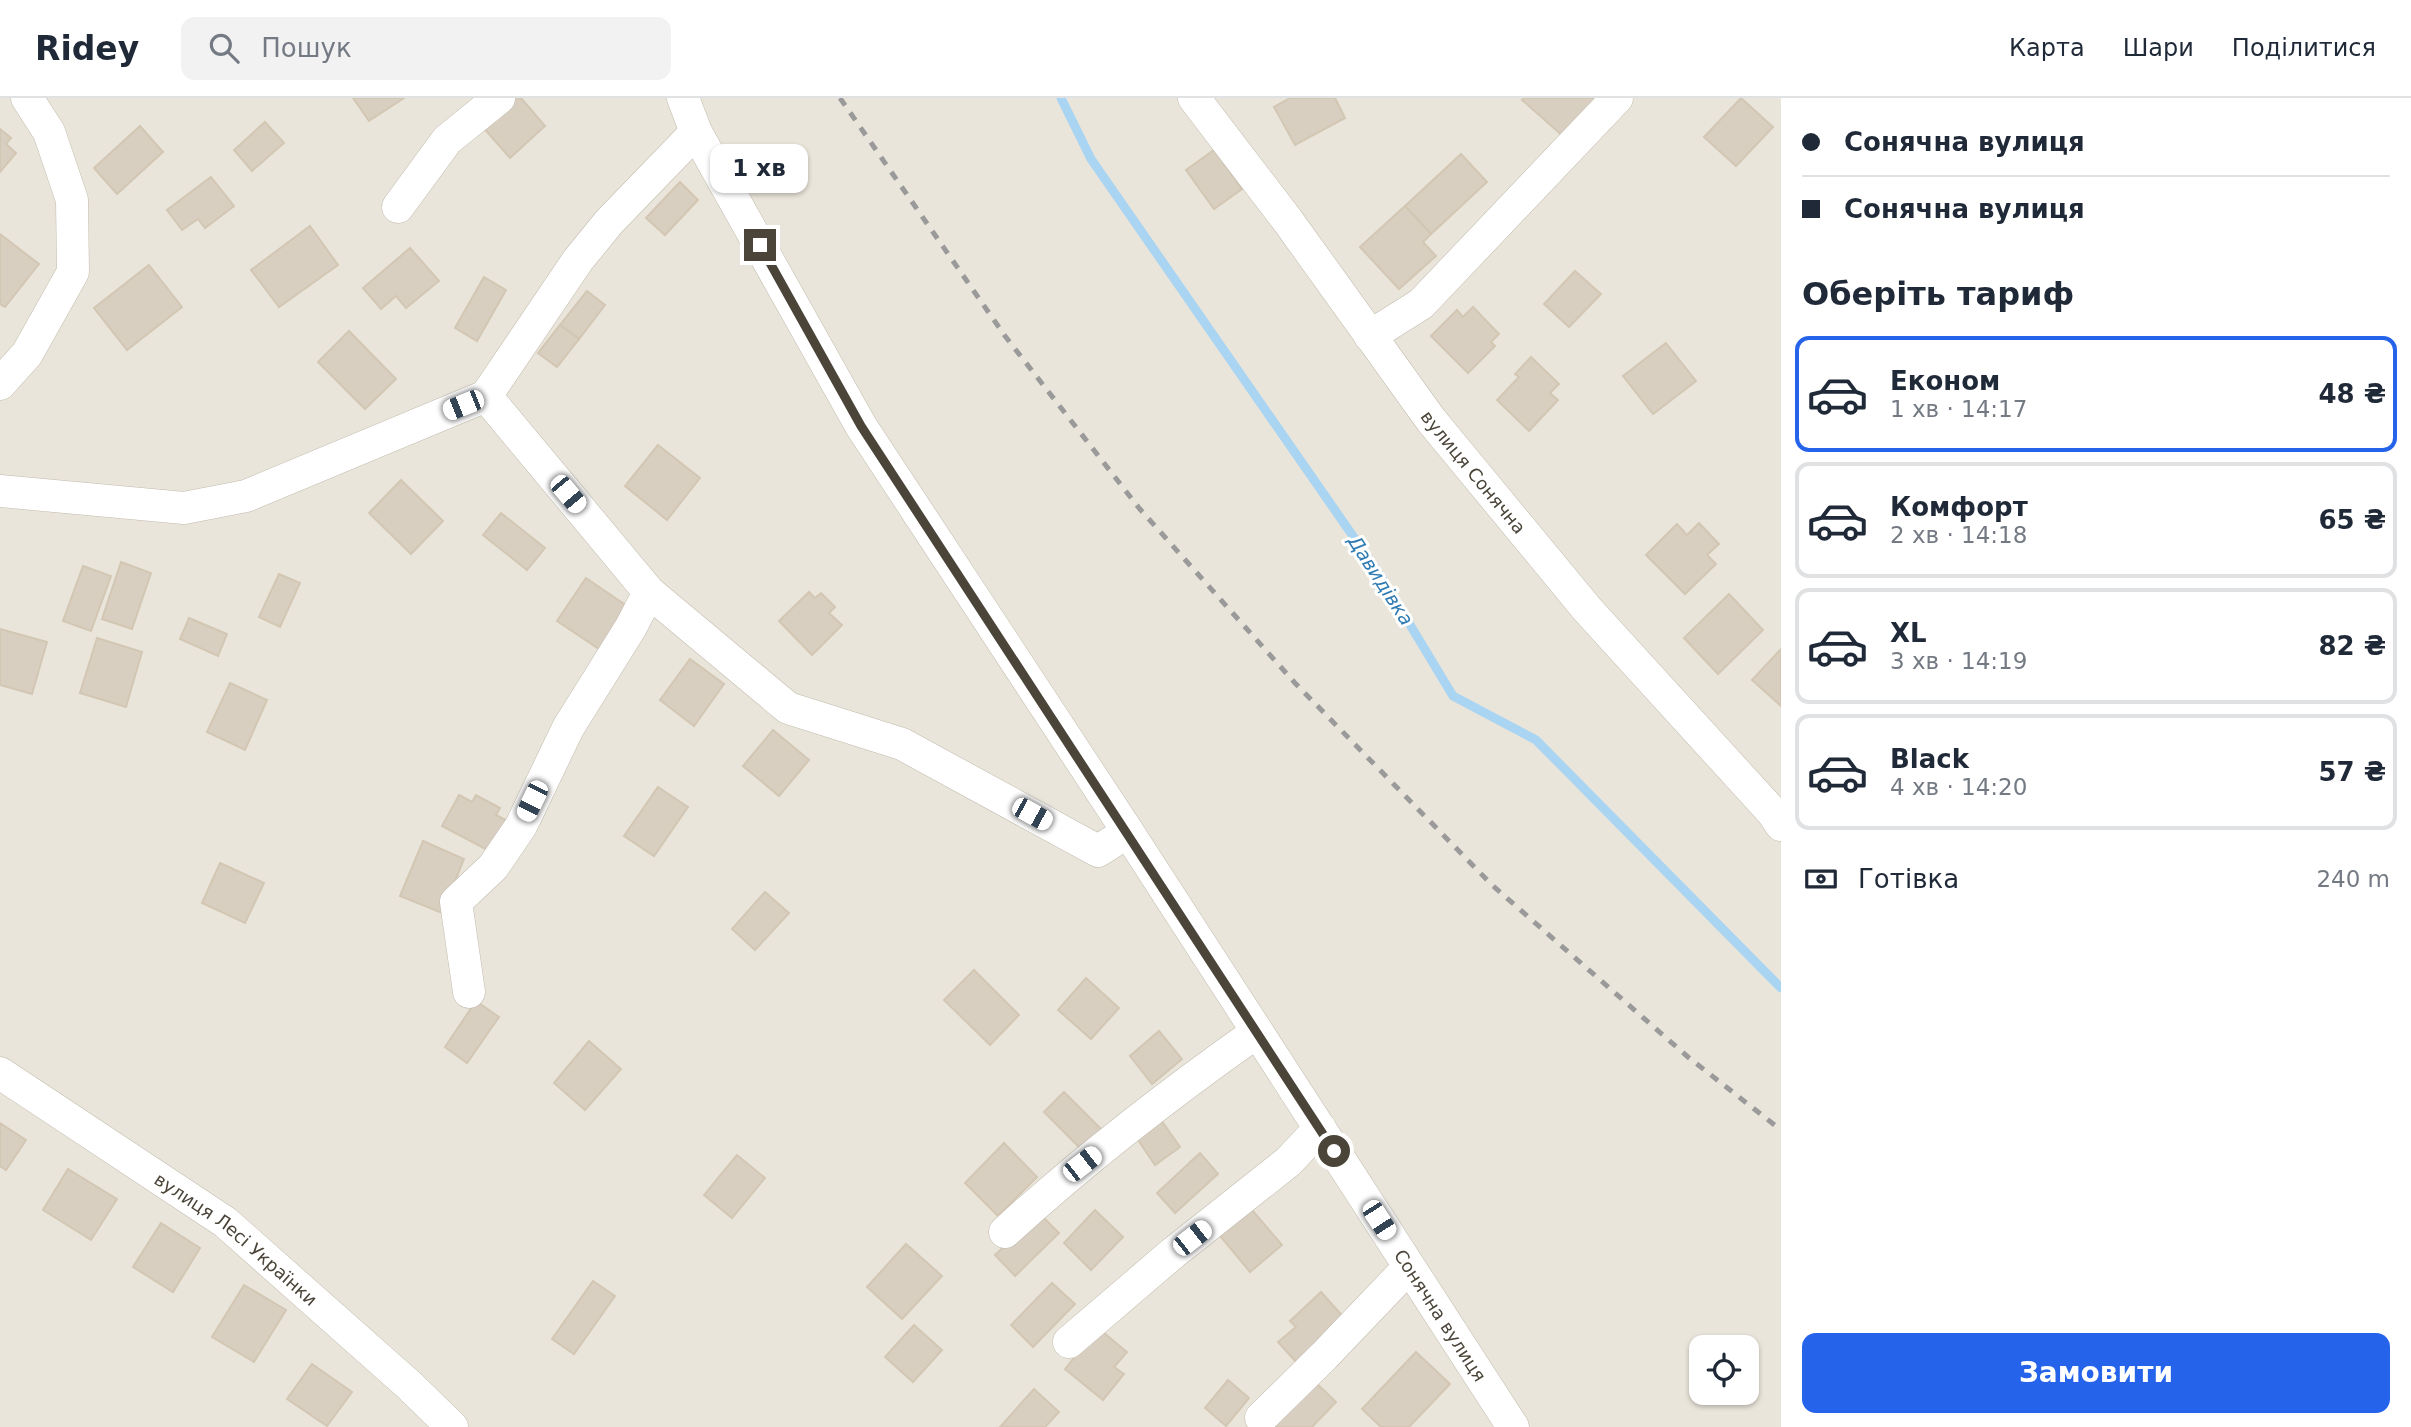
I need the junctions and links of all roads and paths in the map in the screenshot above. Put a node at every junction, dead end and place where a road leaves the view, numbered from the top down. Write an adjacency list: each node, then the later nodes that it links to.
1 (27, 98): 9 (street)
2 (499, 98): 7 (street)
3 (682, 98): 6 (street, Сонячна вулиця)
4 (1194, 98): 8 (street, вулиця Сонячна)
5 (1617, 98): 8 (street)
6 (696, 132): 10 (street); 14 (street, Сонячна вулиця)
7 (398, 207)
8 (1370, 336): 13 (street, вулиця Сонячна)
9 (0, 384)
10 (486, 396): 11 (street); 12 (street)
11 (0, 491)
12 (649, 592): 14 (street); 15 (street)
13 (1781, 825)
14 (1128, 832): 16 (street, Сонячна вулиця)
15 (469, 992)
16 (1257, 1032): 18 (street, Сонячна вулиця); 19 (street)
17 (0, 1073): 23 (street, вулиця Лесі Українки)
18 (1320, 1128): 20 (street, Сонячна вулиця); 21 (street)
19 (1005, 1231)
20 (1409, 1266): 22 (street); 24 (street, Сонячна вулиця)
21 (1069, 1342)
22 (1261, 1418)
23 (452, 1427)
24 (1513, 1427)

